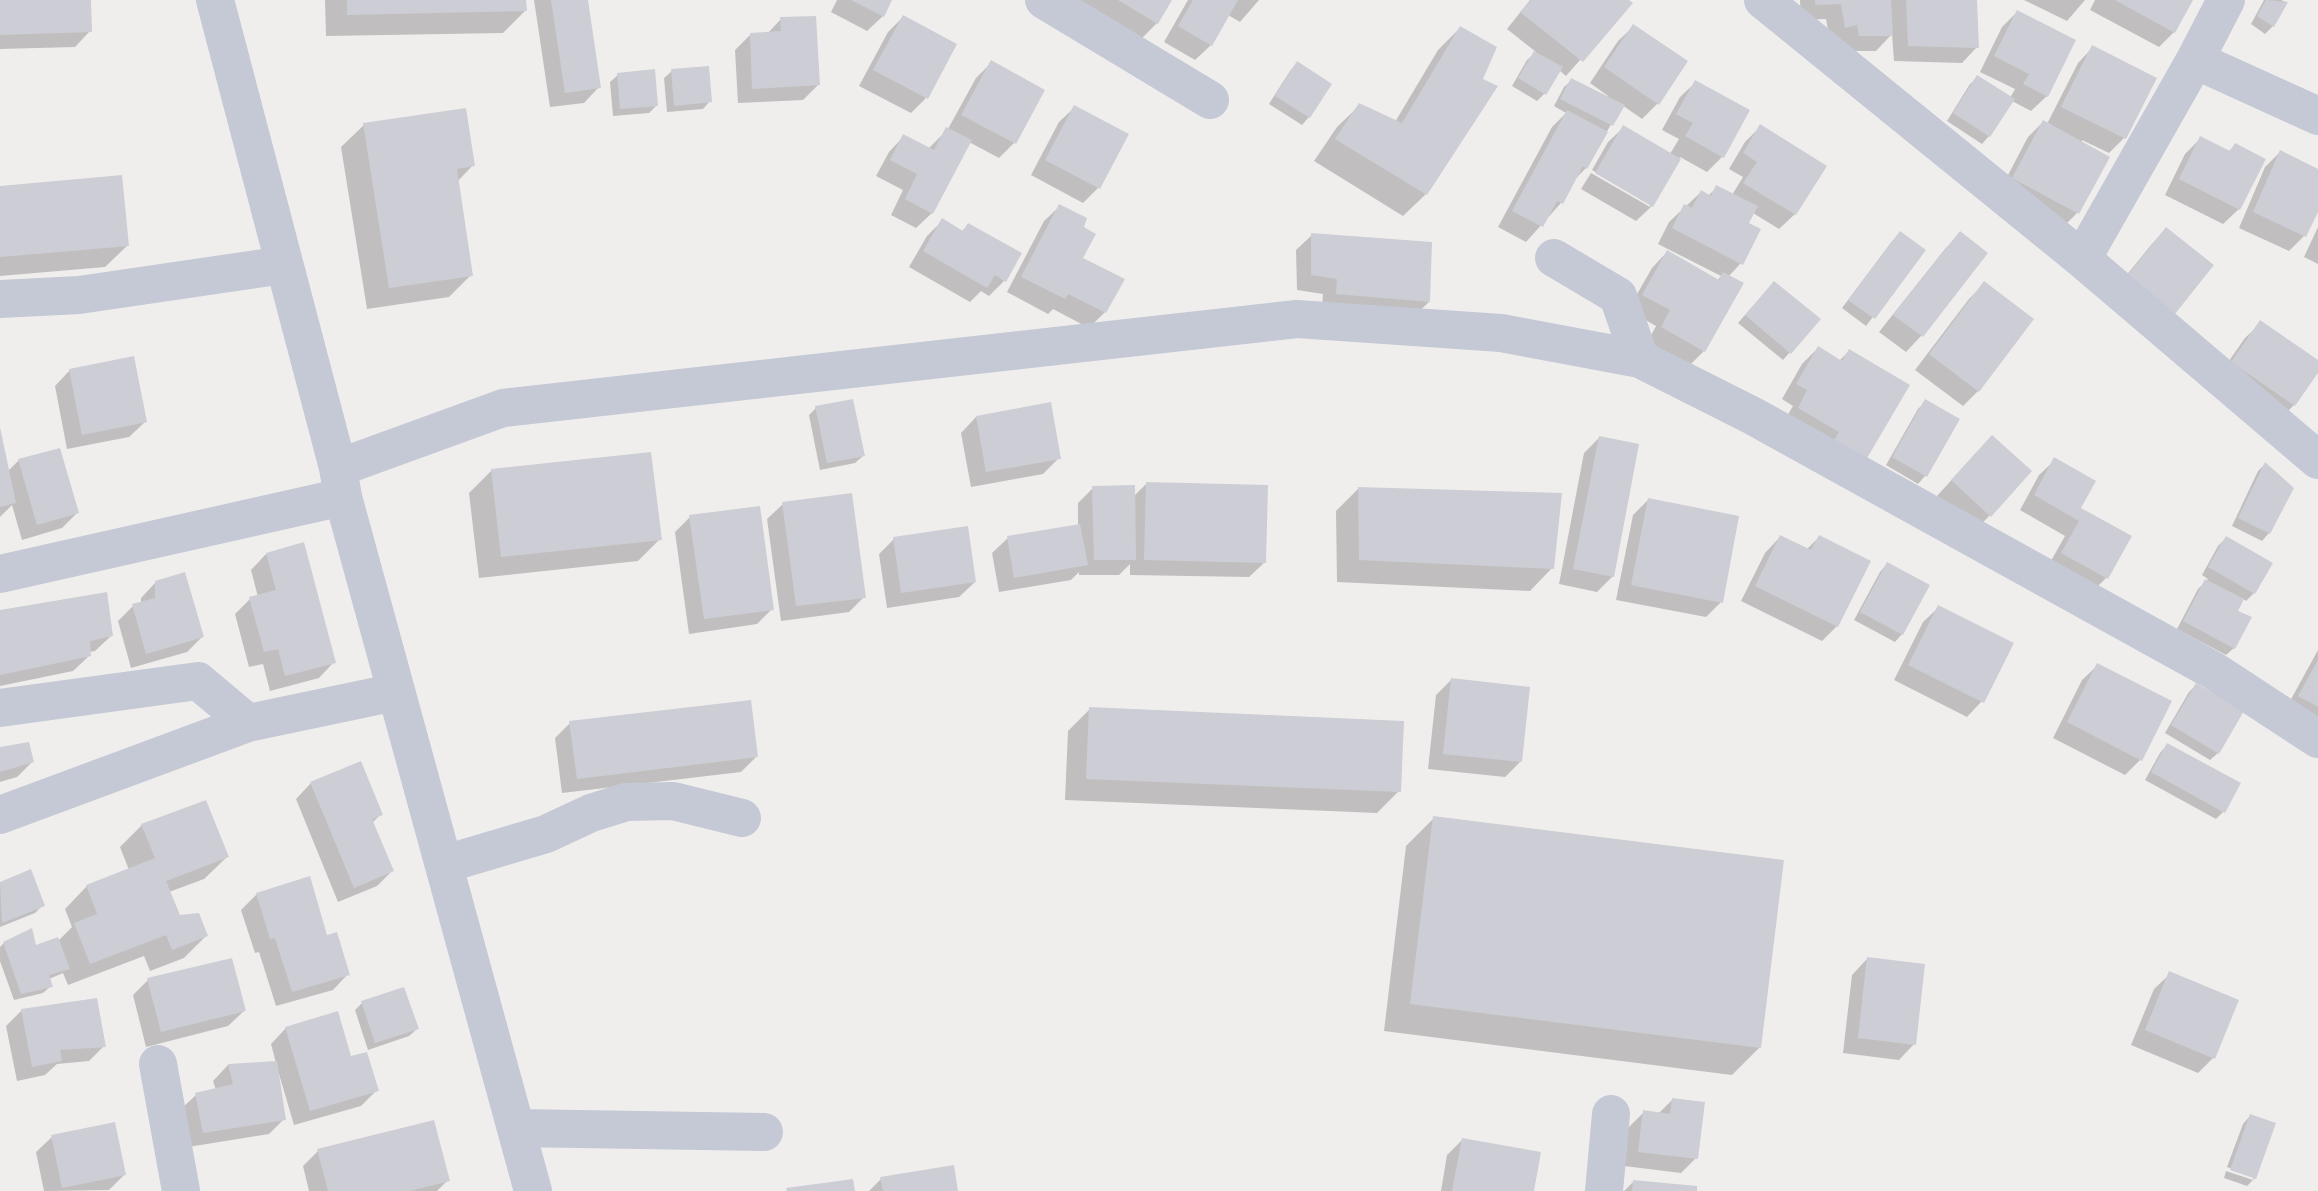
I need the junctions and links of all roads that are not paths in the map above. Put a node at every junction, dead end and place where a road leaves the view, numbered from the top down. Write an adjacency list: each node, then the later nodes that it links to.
1 (215, 0): 10 (street)
2 (1044, 0): 6 (street)
3 (1763, 0): 9 (street)
4 (2226, 0): 5 (street)
5 (2195, 60): 7 (street); 9 (street)
6 (1210, 100)
7 (2318, 116)
8 (1554, 258): 12 (street)
9 (2082, 259): 13 (street)
10 (284, 265): 11 (street); 14 (street)
11 (0, 299)
12 (1640, 359): 14 (street); 19 (street)
13 (2318, 460)
14 (340, 483): 15 (street); 16 (street)
15 (0, 574)
16 (396, 692): 18 (street); 22 (street)
17 (0, 708): 18 (street)
18 (248, 723): 20 (street)
19 (2318, 739)
20 (0, 815)
21 (742, 818): 22 (street)
22 (445, 864): 25 (street)
23 (158, 1064): 27 (street)
24 (1611, 1114): 29 (street)
25 (517, 1128): 26 (street); 28 (street)
26 (764, 1132)
27 (181, 1191)
28 (533, 1191)
29 (1604, 1191)

